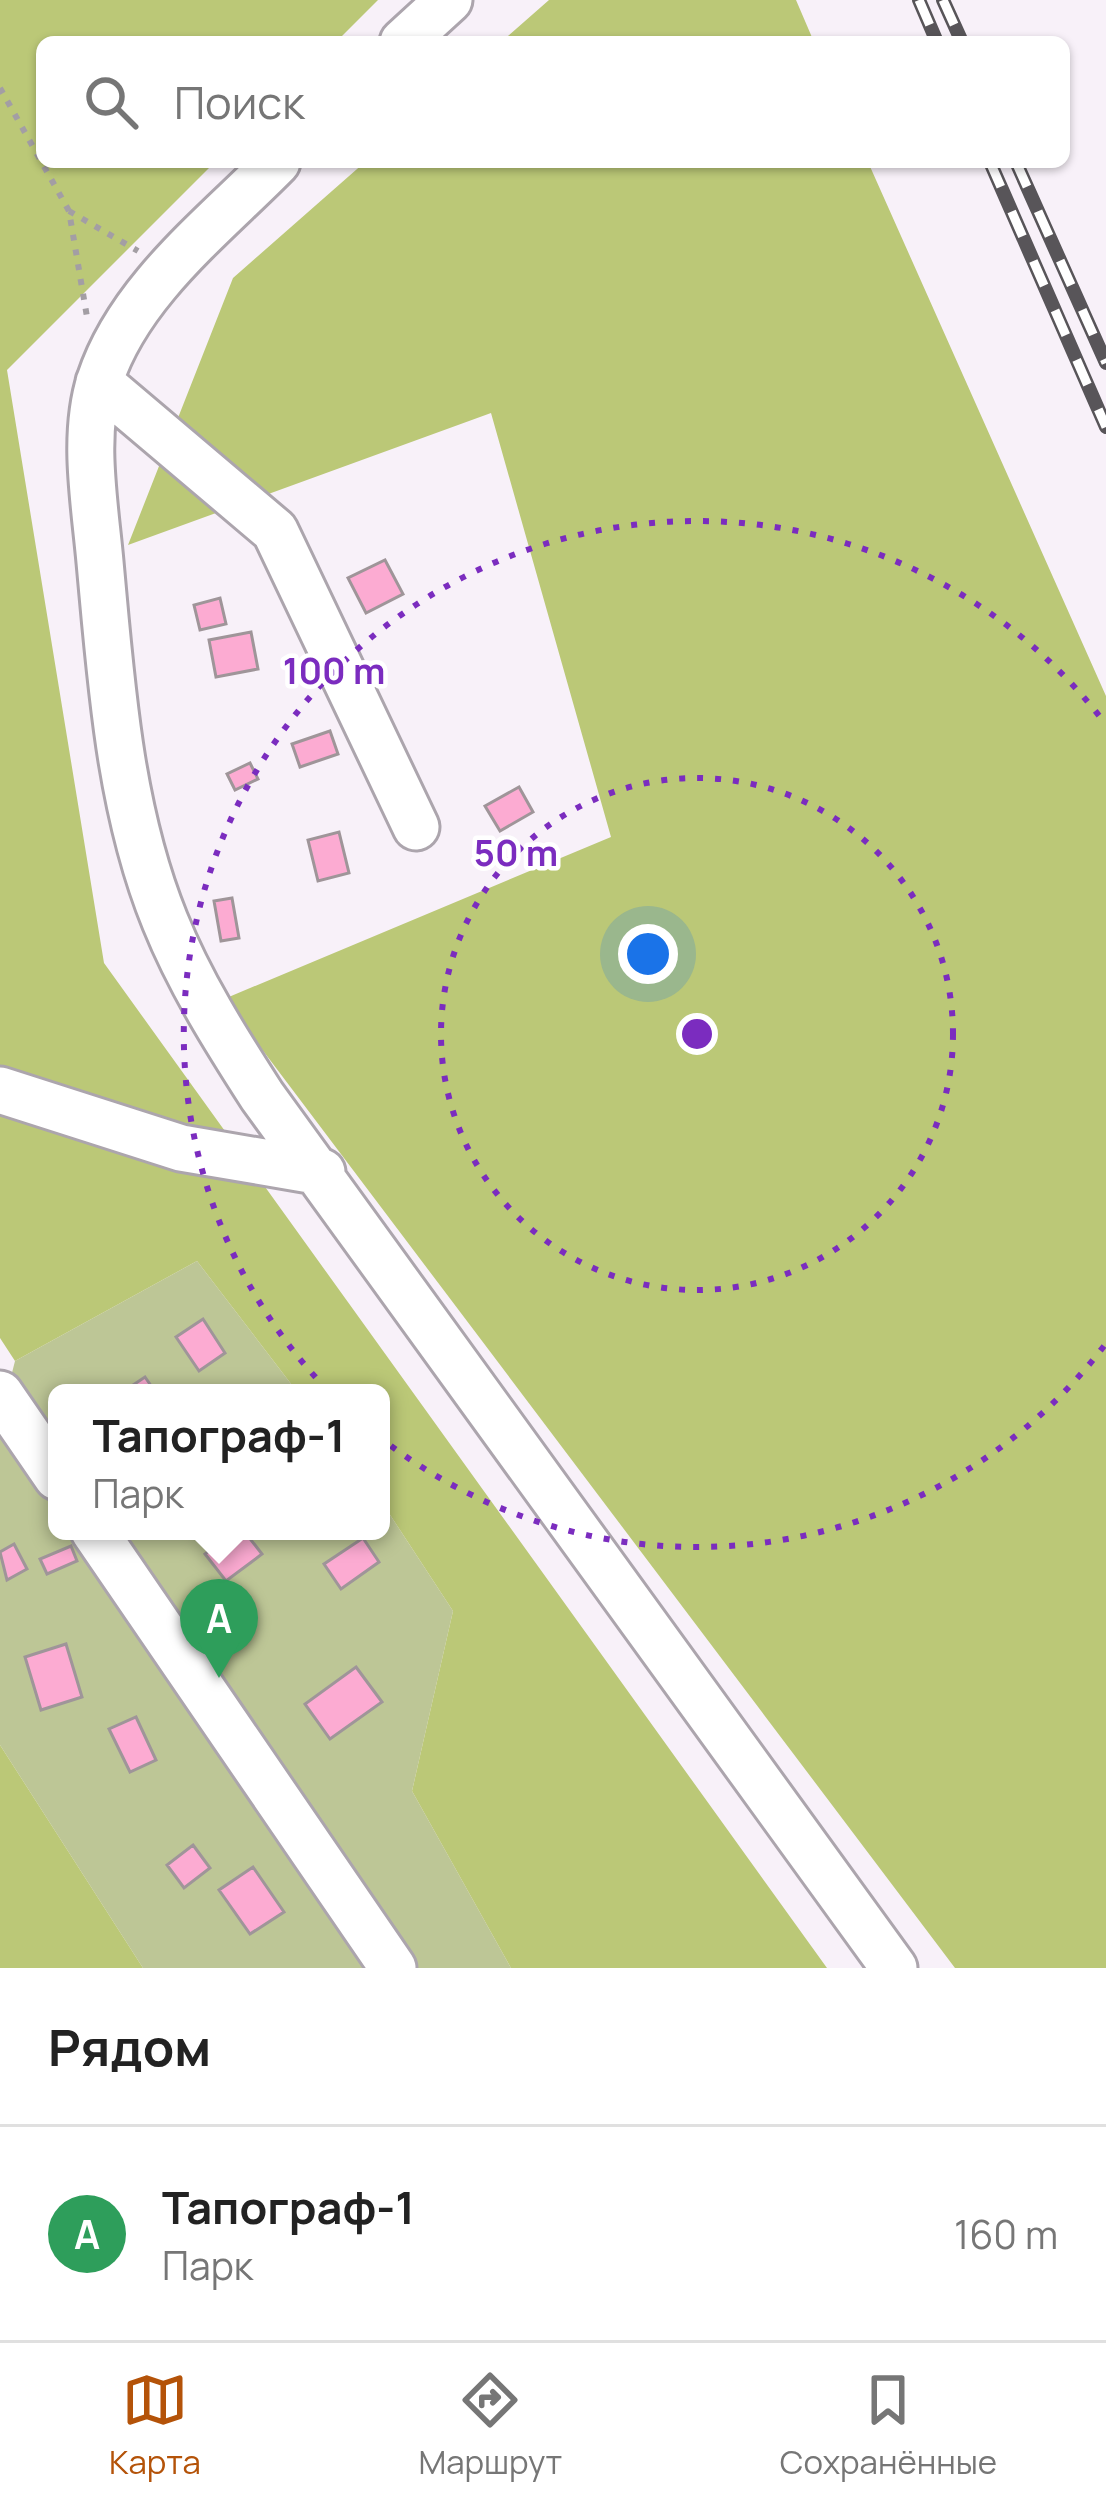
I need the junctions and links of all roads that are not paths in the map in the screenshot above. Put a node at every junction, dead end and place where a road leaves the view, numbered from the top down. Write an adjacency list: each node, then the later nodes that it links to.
1 (449, 0): 2 (street)
2 (410, 36)
3 (271, 168): 4 (street)
4 (99, 382): 5 (street); 7 (street)
5 (416, 826)
6 (0, 1090): 7 (street)
7 (322, 1172): 12 (street)
8 (0, 1394): 9 (street)
9 (48, 1464)
10 (100, 1540): 11 (street)
11 (394, 1968)
12 (894, 1968)

